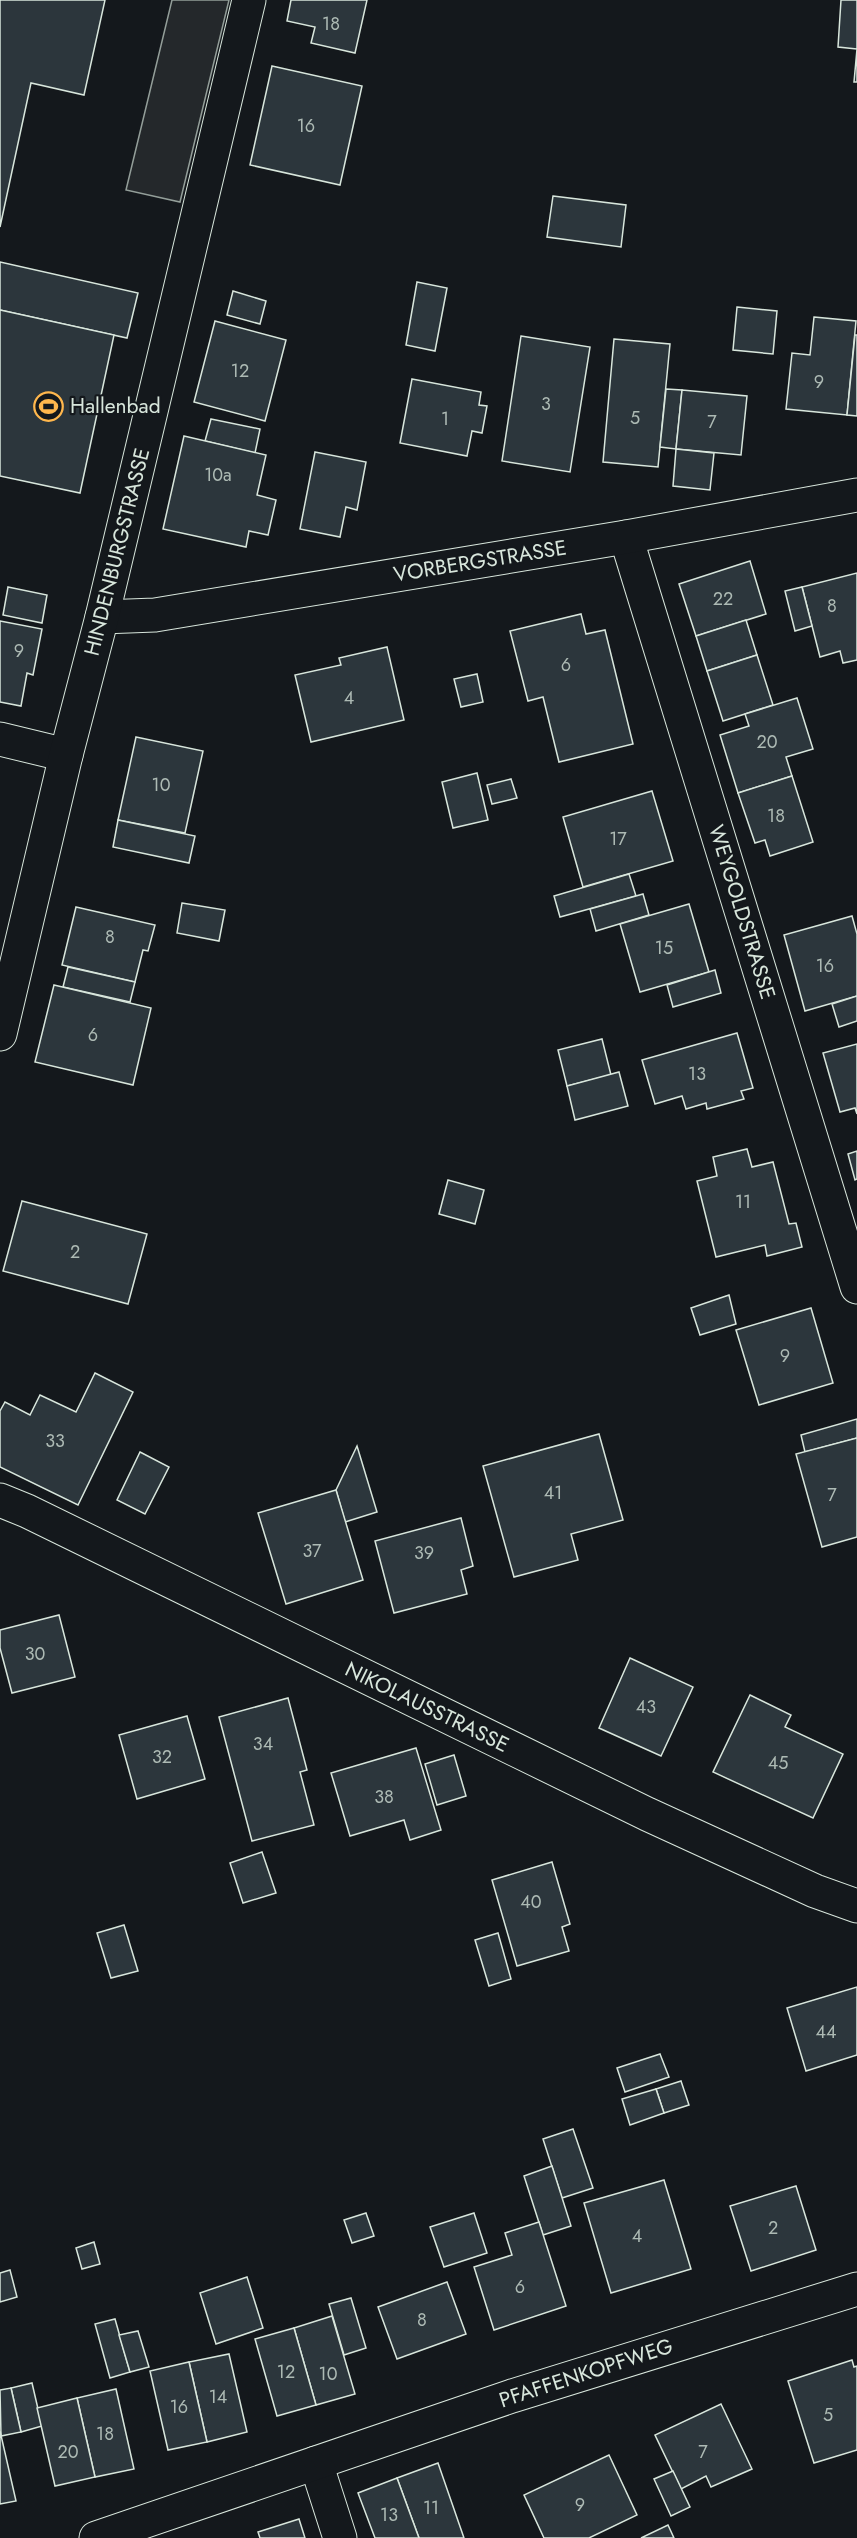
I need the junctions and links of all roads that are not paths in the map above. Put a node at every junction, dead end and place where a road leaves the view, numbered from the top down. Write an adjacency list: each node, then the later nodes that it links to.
1 (249, 0): 4 (street, HINDENBURGSTRASSE)
2 (857, 495): 3 (street, VORBERGSTRASSE)
3 (626, 537): 4 (street, VORBERGSTRASSE); 8 (street, WEYGOLDSTRASSE)
4 (102, 617): 6 (street, HINDENBURGSTRASSE)
5 (0, 739): 6 (street)
6 (66, 755): 7 (street, HINDENBURGSTRASSE)
7 (0, 1034)
8 (857, 1287)
9 (0, 1500): 10 (street, NIKOLAUSSTRASSE)
10 (857, 1906)
11 (857, 2289): 12 (street, PFAFFENKOPFWEG)
12 (316, 2463): 13 (street, PFAFFENKOPFWEG); 14 (street)
13 (96, 2538)
14 (340, 2538)

